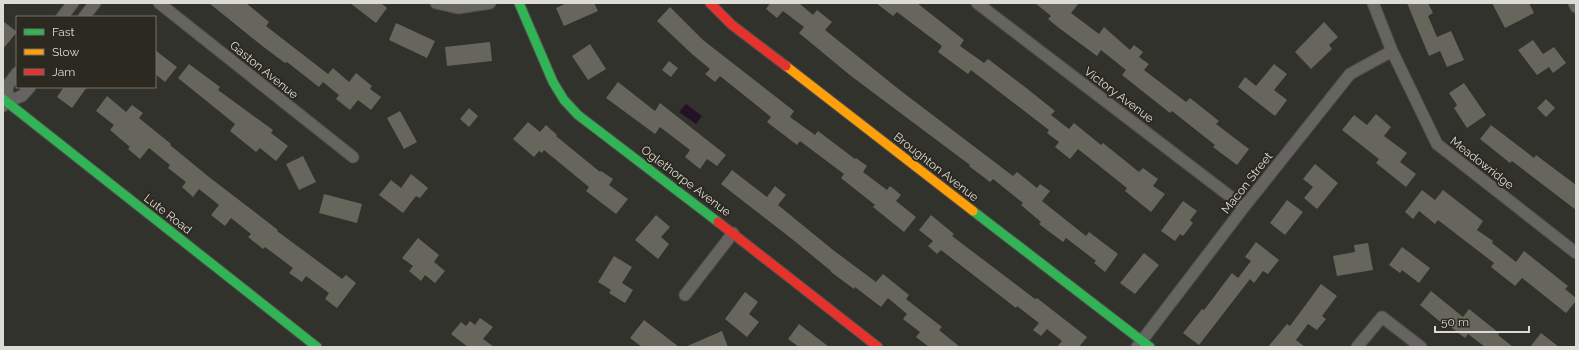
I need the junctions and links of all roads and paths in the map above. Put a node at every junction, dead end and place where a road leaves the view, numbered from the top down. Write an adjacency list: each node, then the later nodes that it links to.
1 (73, 3): 12 (street)
2 (95, 3): 13 (street)
3 (159, 3): 18 (street, Gaston Avenue)
4 (436, 3): 5 (street)
5 (490, 3)
6 (519, 3): 20 (street, Oglethorpe Avenue)
7 (710, 3): 23 (street, Broughton Avenue)
8 (977, 3): 19 (street, Victory Avenue)
9 (1372, 3): 14 (street, Meadowridge)
10 (1574, 3): 11 (street)
11 (1576, 7)
12 (63, 16)
13 (85, 16)
14 (1392, 51): 19 (street, Macon Street); 21 (street, Meadowridge)
15 (16, 75): 17 (street)
16 (29, 88): 17 (street)
17 (4, 102): 24 (street, Lute Road)
18 (353, 157)
19 (1244, 207): 23 (street, Macon Street)
20 (733, 233): 22 (street); 25 (street, Oglethorpe Avenue)
21 (1576, 253)
22 (685, 296)
23 (1143, 345)
24 (317, 347)
25 (878, 347)
26 (1357, 347): 27 (street)
27 (1421, 347)

